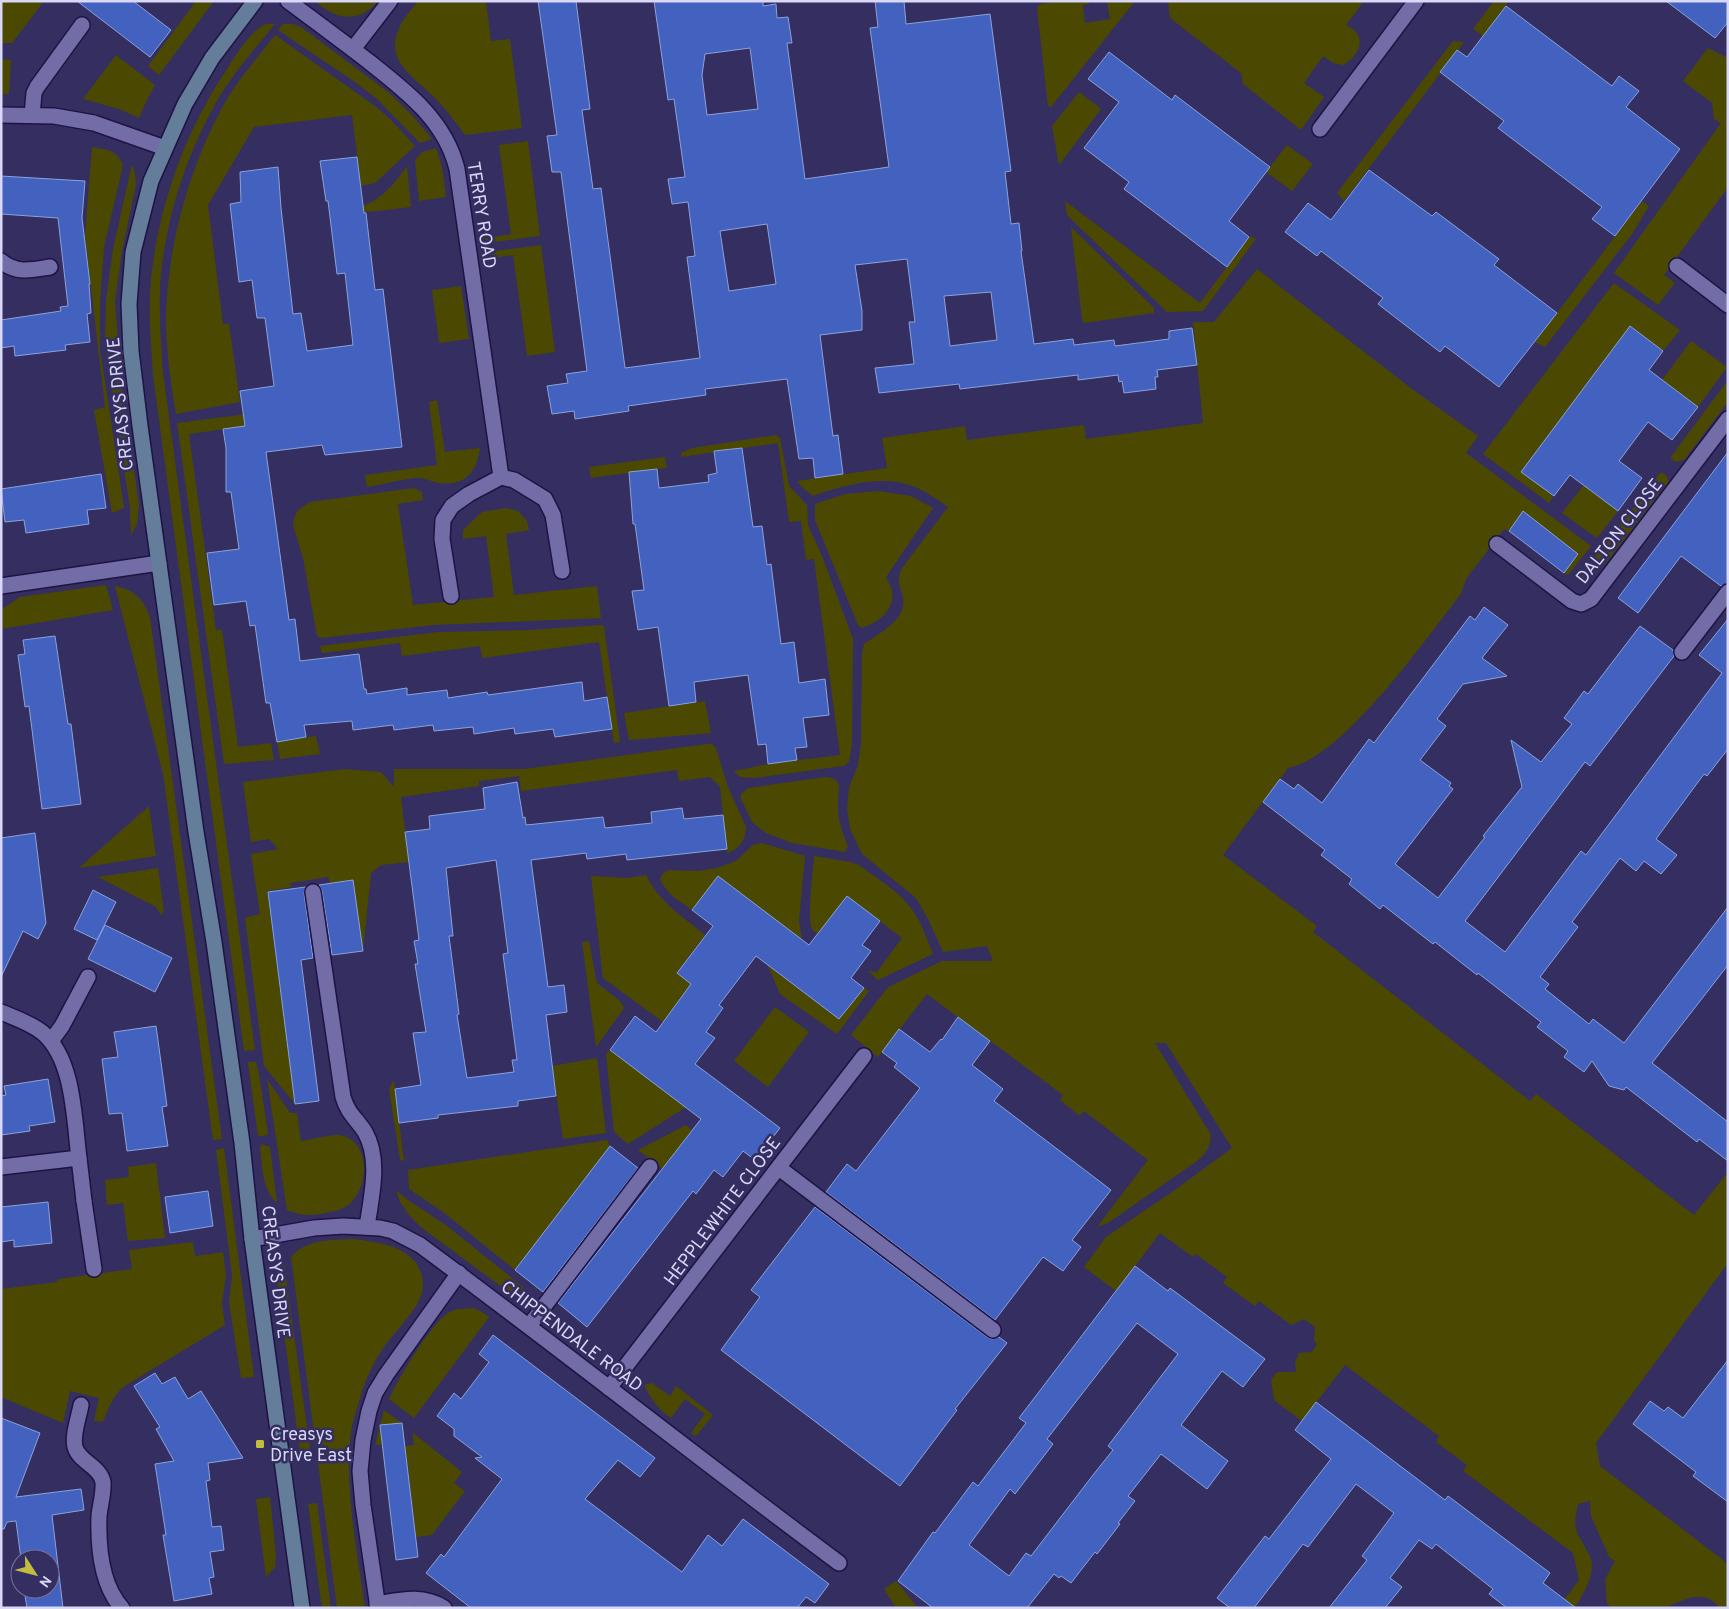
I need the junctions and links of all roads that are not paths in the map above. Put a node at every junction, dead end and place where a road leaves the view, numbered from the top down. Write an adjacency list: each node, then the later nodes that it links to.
1 (255, 1): 10 (street, CREASYS DRIVE)
2 (288, 1): 6 (street, TERRY ROAD)
3 (390, 1): 6 (street)
4 (1416, 1): 9 (street)
5 (82, 25): 8 (street)
6 (353, 49): 16 (street, TERRY ROAD)
7 (1, 115): 8 (street)
8 (32, 115): 10 (street)
9 (1320, 130)
10 (165, 148): 18 (street, CREASYS DRIVE)
11 (1, 261): 13 (street)
12 (1677, 266): 14 (street)
13 (50, 267)
14 (1728, 305)
15 (1728, 419): 17 (street, DALTON CLOSE)
16 (501, 477): 19 (street); 22 (street)
17 (1497, 544)
18 (159, 563): 20 (street); 34 (street, CREASYS DRIVE)
19 (562, 571)
20 (1, 586)
21 (1728, 592): 23 (street)
22 (451, 596)
23 (1682, 652)
24 (313, 892): 33 (street)
25 (88, 977): 27 (street)
26 (1, 1012): 27 (street)
27 (51, 1041): 29 (street)
28 (864, 1056): 32 (street, HEPPLEWHITE CLOSE)
29 (79, 1158): 31 (street); 35 (street)
30 (650, 1167): 37 (street)
31 (1, 1168)
32 (778, 1168): 38 (street); 39 (street, HEPPLEWHITE CLOSE)
33 (367, 1227): 34 (street, CHIPPENDALE ROAD); 36 (street, CHIPPENDALE ROAD)
34 (252, 1239): 43 (street, CREASYS DRIVE)
35 (94, 1269)
36 (459, 1274): 37 (street, CHIPPENDALE ROAD); 42 (street)
37 (529, 1326): 39 (street, CHIPPENDALE ROAD)
38 (993, 1330)
39 (609, 1388): 41 (street, CHIPPENDALE ROAD)
40 (81, 1405): 44 (street)
41 (839, 1563)
42 (377, 1606): 45 (street)
43 (300, 1607)
44 (122, 1608)
45 (444, 1608)

